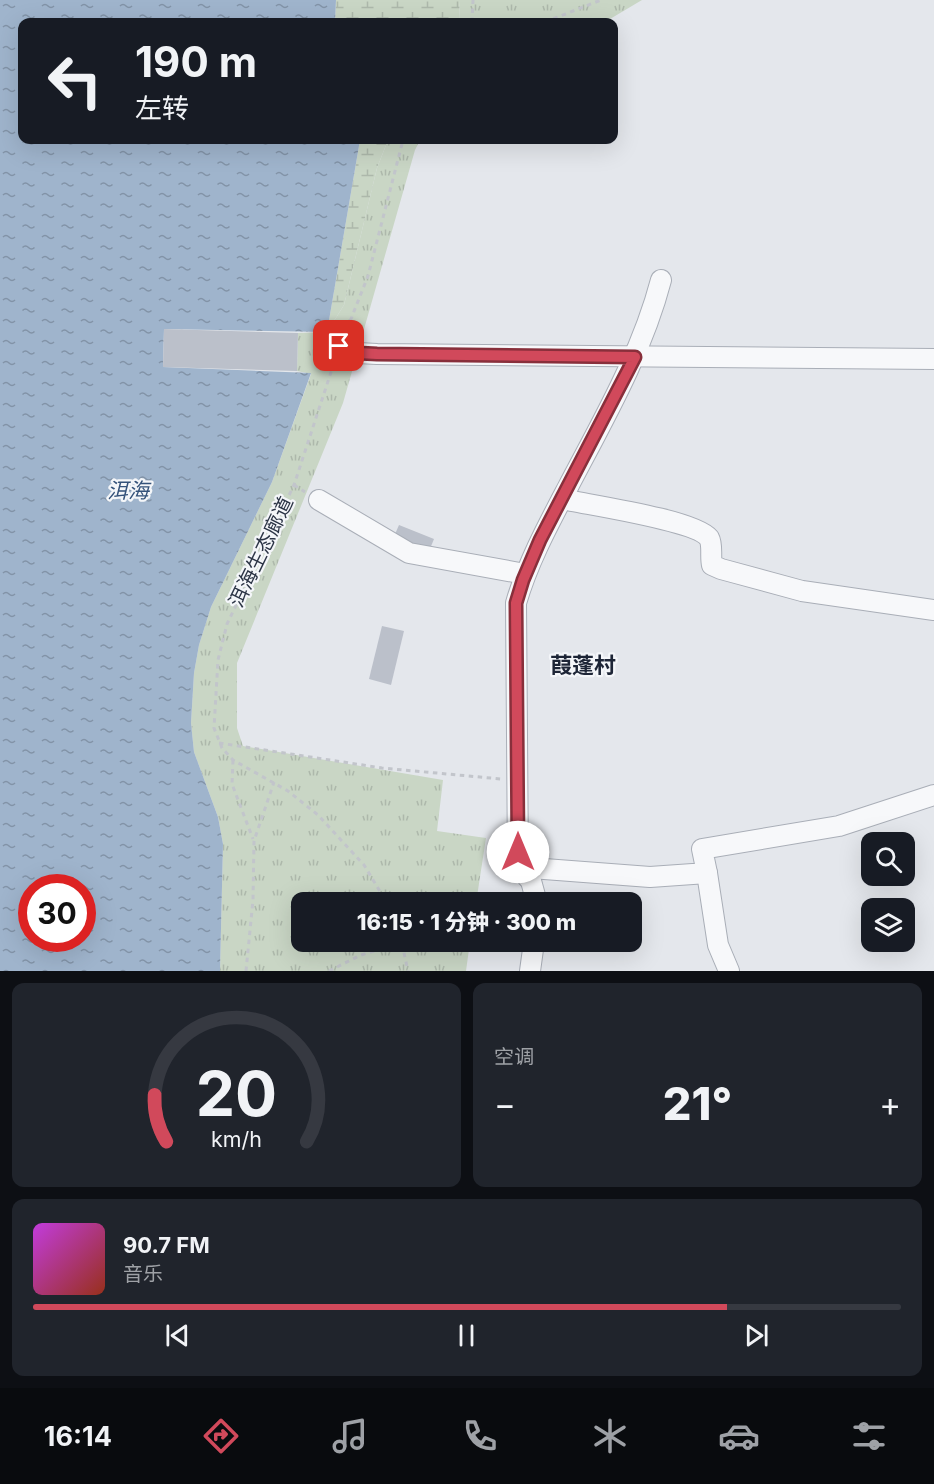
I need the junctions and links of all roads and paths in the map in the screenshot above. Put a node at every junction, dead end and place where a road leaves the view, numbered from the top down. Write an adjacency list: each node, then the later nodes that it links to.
1 (473, 0): 3 (path)
2 (601, 0): 4 (path)
3 (472, 18)
4 (555, 18)
5 (402, 144): 7 (path, 洱海生态廊道)
6 (661, 280): 8 (street)
7 (339, 346): 8 (street); 14 (path, 洱海生态廊道)
8 (635, 357): 9 (street); 10 (street)
9 (934, 359)
10 (562, 499): 12 (street); 13 (street)
11 (319, 500): 12 (street)
12 (525, 574): 16 (street)
13 (934, 610)
14 (219, 742): 15 (path, 洱海生态廊道); 16 (path)
15 (233, 760): 17 (path, 洱海生态廊道); 19 (path)
16 (517, 780): 20 (street)
17 (274, 782): 19 (path); 22 (path, 洱海生态廊道)
18 (934, 795): 21 (street)
19 (254, 840): 27 (path)
20 (518, 867): 21 (street); 23 (street)
21 (707, 873): 31 (street)
22 (380, 892)
23 (534, 892)
24 (370, 952): 28 (path)
25 (404, 952): 29 (path)
26 (533, 952): 30 (street)
27 (246, 971)
28 (329, 971)
29 (408, 971)
30 (530, 971)
31 (729, 971)

